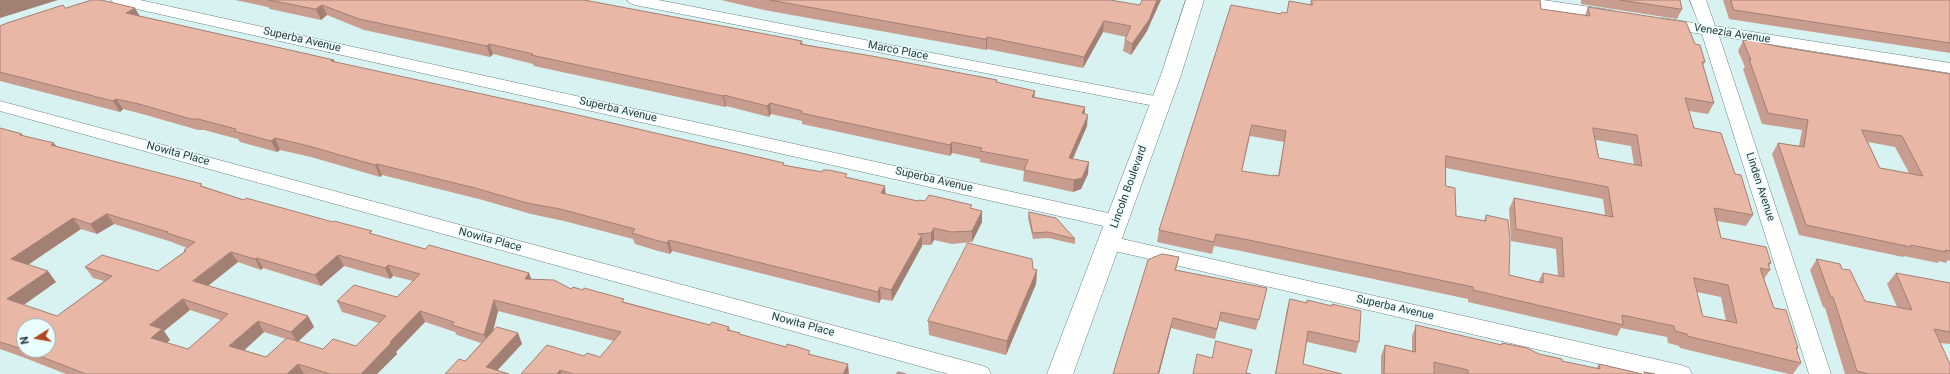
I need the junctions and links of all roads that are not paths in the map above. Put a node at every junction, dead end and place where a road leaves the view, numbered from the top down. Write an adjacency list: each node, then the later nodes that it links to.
1 (119, 0): 12 (street, Superba Avenue)
2 (635, 0): 10 (street, Marco Place)
3 (1196, 0): 10 (highway, Lincoln Boulevard)
4 (1514, 0): 6 (street)
5 (1698, 0): 8 (street, Linden Avenue)
6 (1624, 17)
7 (1648, 21): 8 (street, Venezia Avenue)
8 (1709, 31): 9 (street, Venezia Avenue); 16 (street, Linden Avenue)
9 (1950, 68)
10 (1160, 102): 12 (highway, Lincoln Boulevard)
11 (0, 106): 13 (street, Nowita Place)
12 (1113, 232): 14 (highway, Lincoln Boulevard); 15 (street, Superba Avenue)
13 (980, 374)
14 (1060, 374)
15 (1681, 374)
16 (1820, 374)

